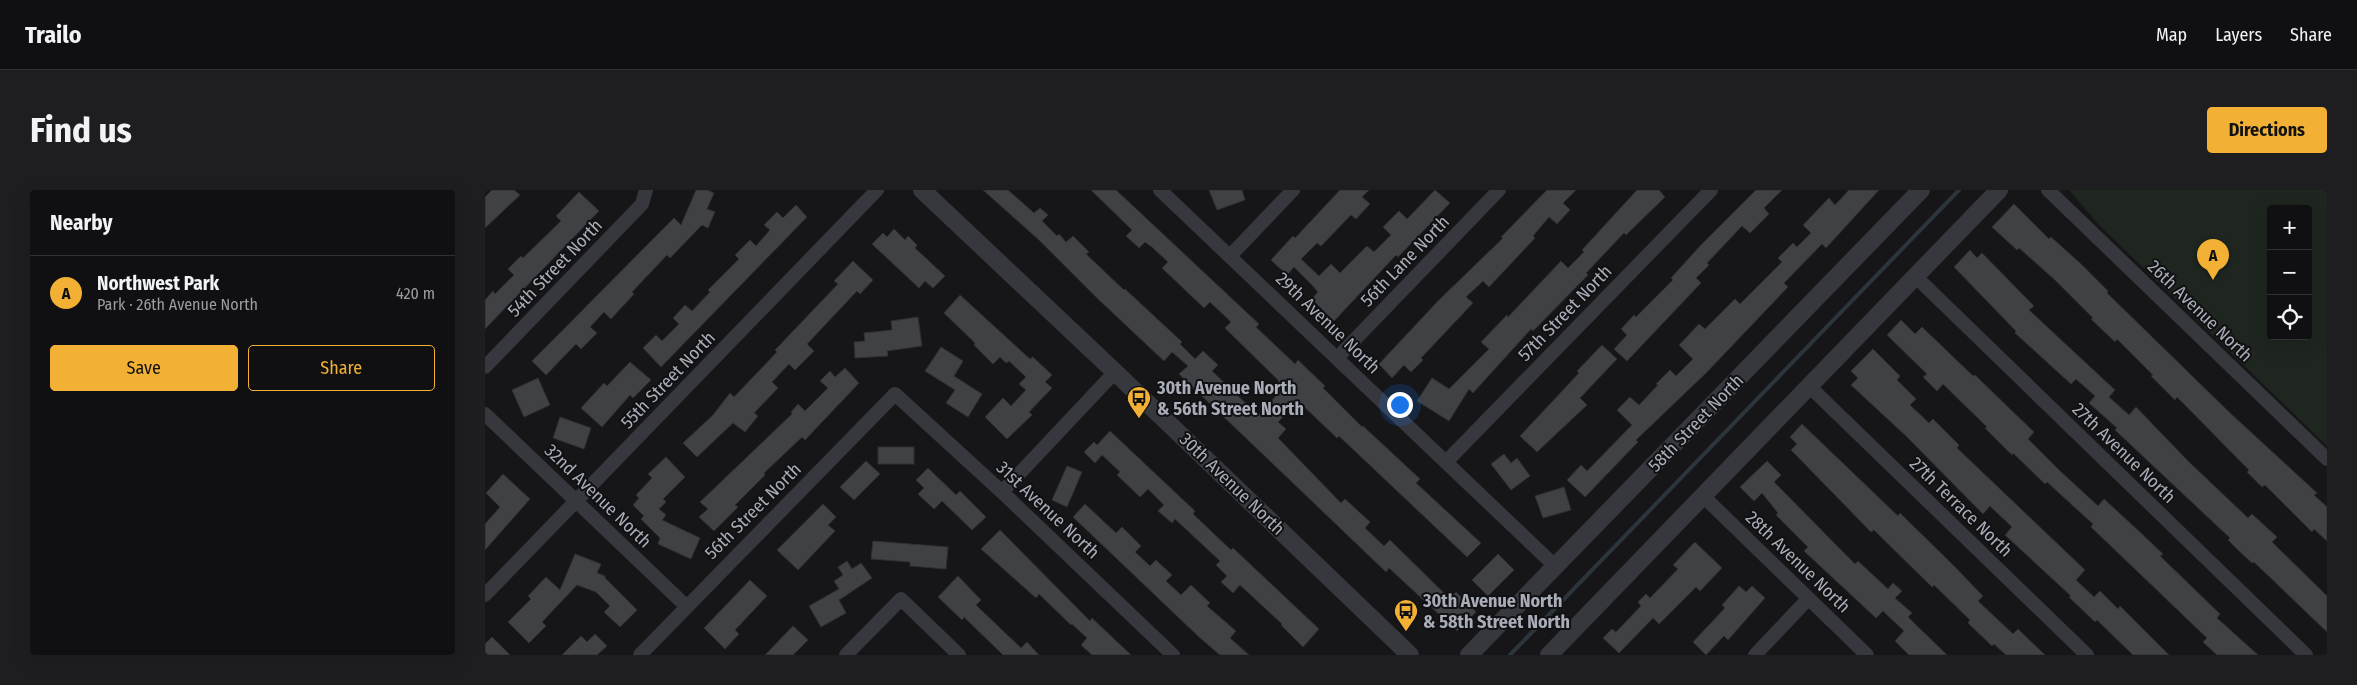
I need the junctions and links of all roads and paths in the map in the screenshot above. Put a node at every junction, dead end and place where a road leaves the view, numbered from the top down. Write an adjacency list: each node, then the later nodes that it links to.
1 (646, 190): 14 (street, 54th Street North)
2 (877, 190): 23 (street, 55th Street North)
3 (922, 190): 15 (street, 30th Avenue North)
4 (1160, 190): 11 (street, 29th Avenue North)
5 (1293, 190): 11 (street)
6 (1499, 190): 13 (street, 56th Lane North)
7 (1711, 190): 20 (street, 57th Street North)
8 (1921, 190): 24 (street, 58th Street North)
9 (1999, 190): 12 (street)
10 (2048, 190): 19 (street, 26th Avenue North)
11 (1230, 256): 13 (street, 29th Avenue North)
12 (1915, 277): 16 (street); 38 (street, 27th Avenue North)
13 (1337, 358): 20 (street, 29th Avenue North)
14 (485, 368)
15 (1115, 372): 21 (street); 32 (street, 30th Avenue North)
16 (1809, 386): 22 (street); 37 (street, 27th Terrace North)
17 (895, 394): 21 (street, 31st Avenue North); 27 (street, 56th Street North)
18 (485, 414): 23 (street, 32nd Avenue North)
19 (2327, 459)
20 (1447, 462): 24 (street, 29th Avenue North)
21 (1002, 492): 31 (street, 31st Avenue North)
22 (1703, 496): 26 (street, 28th Avenue North); 34 (street)
23 (576, 501): 25 (street, 55th Street North); 27 (street, 32nd Avenue North)
24 (1556, 567): 33 (street, 58th Street North)
25 (485, 595)
26 (1808, 598): 35 (street); 36 (street, 28th Avenue North)
27 (686, 606): 28 (street, 56th Street North)
28 (640, 655)
29 (846, 655): 30 (street)
30 (959, 655)
31 (1173, 655)
32 (1410, 655)
33 (1469, 655)
34 (1549, 655)
35 (1755, 655)
36 (1867, 655)
37 (2087, 655)
38 (2306, 655)

